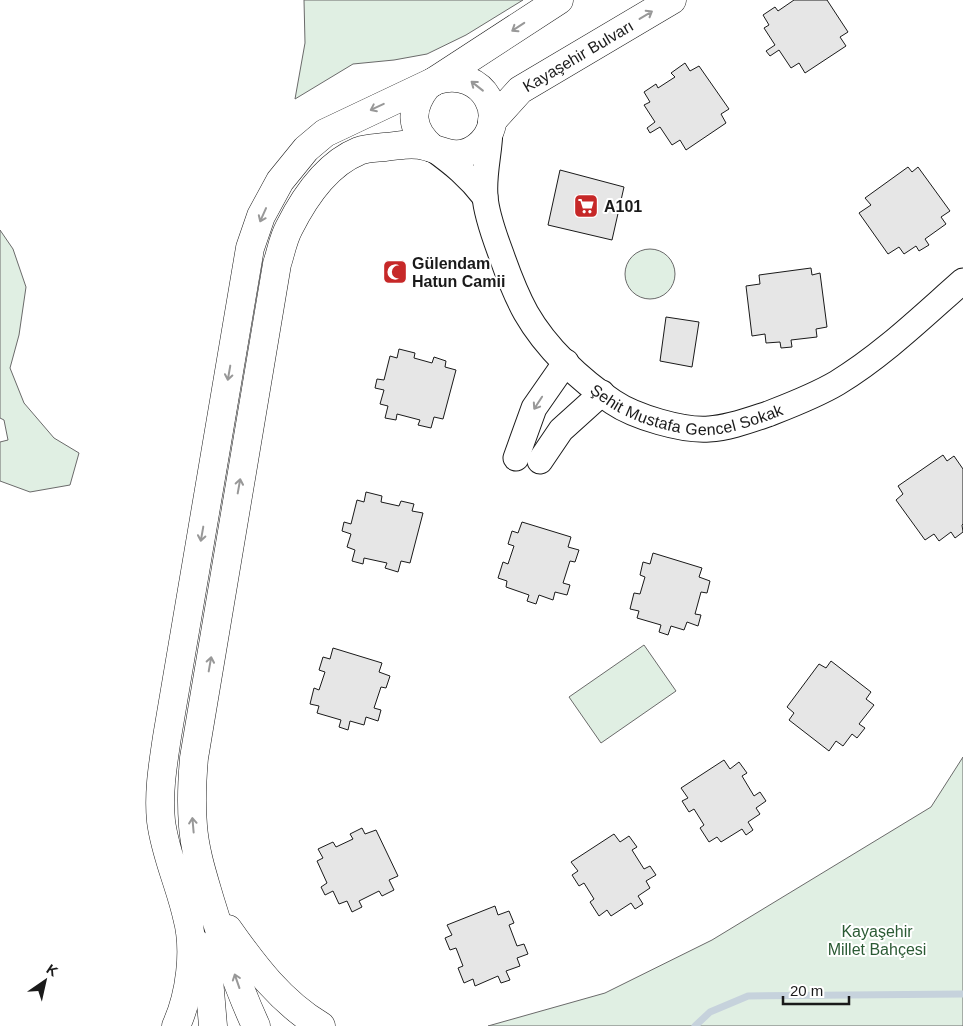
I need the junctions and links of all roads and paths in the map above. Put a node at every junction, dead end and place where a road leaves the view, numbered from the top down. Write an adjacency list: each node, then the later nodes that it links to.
1 (559, 0): 3 (main road, one-way to 3)
2 (672, 0): 4 (main road, Kayaşehir Bulvarı, one-way to 2)
3 (437, 80): 4 (main road, one-way to 3); 5 (main road); 11 (main road, one-way to 11)
4 (491, 125): 5 (main road); 6 (street)
5 (432, 148): 6 (street); 10 (main road, one-way to 5)
6 (484, 197): 8 (street, Şehit Mustafa Gencel Sokak)
7 (963, 281): 9 (street, Şehit Mustafa Gencel Sokak)
8 (566, 362): 9 (street, Şehit Mustafa Gencel Sokak); 9 (street, one-way to 9)
9 (602, 393)
10 (212, 908): 14 (main road, one-way to 10); 15 (main road)
11 (188, 919): 12 (main road); 13 (main road)
12 (176, 1026)
13 (213, 1026)
14 (256, 1026)
15 (321, 1026)

